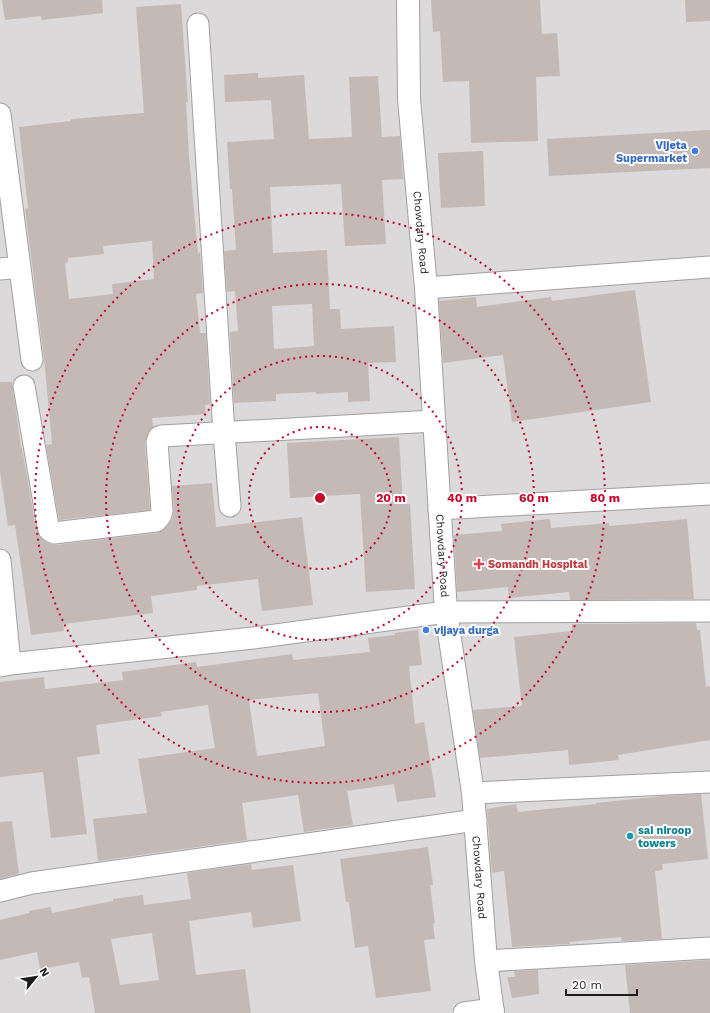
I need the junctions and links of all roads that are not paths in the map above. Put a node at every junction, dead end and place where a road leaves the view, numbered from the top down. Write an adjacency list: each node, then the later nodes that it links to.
1 (408, 0): 6 (street, Chowdary Road)
2 (198, 24): 10 (street)
3 (0, 114): 5 (street)
4 (710, 267): 6 (street)
5 (10, 268): 7 (street)
6 (426, 288): 9 (street, Chowdary Road)
7 (32, 360)
8 (24, 386): 10 (street)
9 (434, 421): 10 (street); 13 (street, Chowdary Road)
10 (224, 433): 12 (street)
11 (710, 494): 13 (street)
12 (230, 506)
13 (439, 509): 16 (street, Chowdary Road)
14 (0, 560): 17 (street)
15 (710, 611): 16 (street)
16 (446, 612): 17 (street); 19 (street, Chowdary Road)
17 (5, 665)
18 (710, 782): 19 (street)
19 (473, 793): 20 (street, Chowdary Road)
20 (476, 820): 21 (street); 23 (street, Chowdary Road)
21 (0, 891)
22 (710, 948): 23 (street)
23 (486, 961): 24 (street, Chowdary Road)
24 (493, 1011): 25 (street)
25 (464, 1013)

